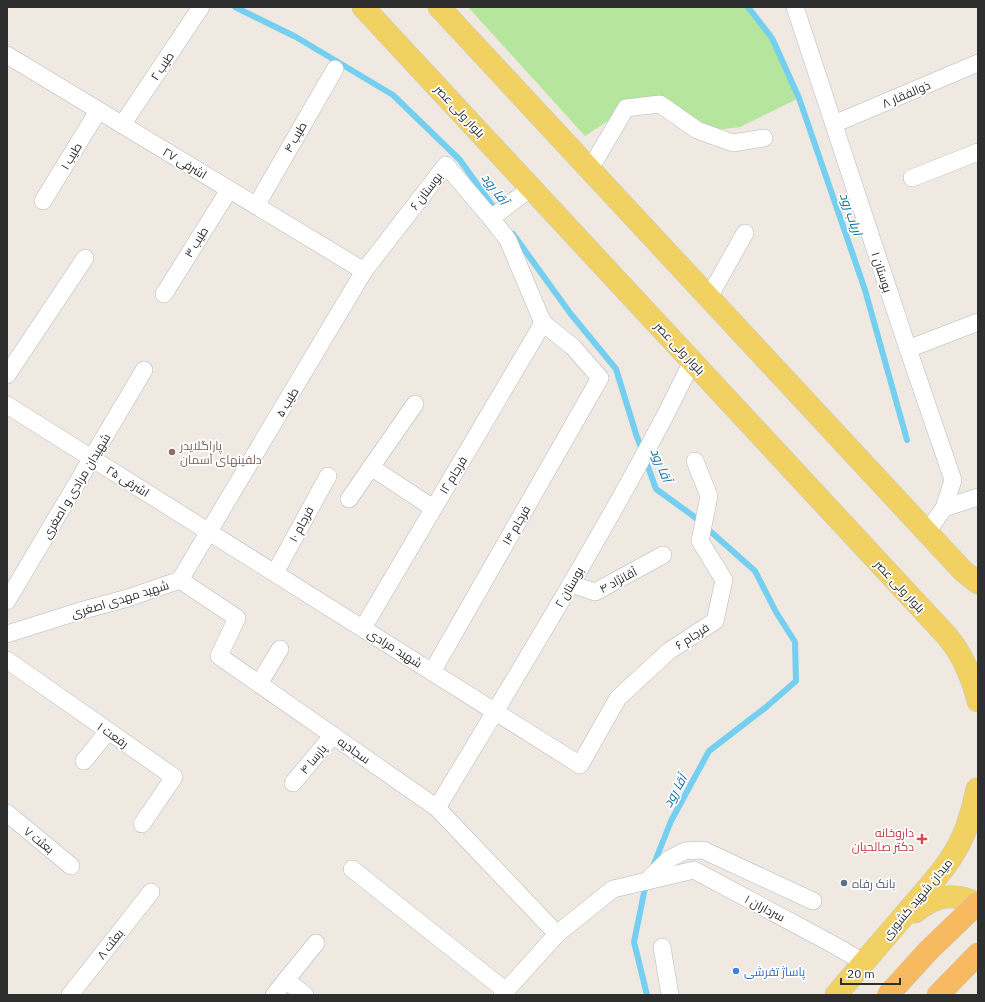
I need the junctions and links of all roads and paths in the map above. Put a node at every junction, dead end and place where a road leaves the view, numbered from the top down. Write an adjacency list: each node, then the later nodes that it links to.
1 (201, 7): 10 (street, طیب ۲)
2 (363, 7): 15 (main road, بلوار ولی عصر)
3 (439, 7): 13 (main road)
4 (795, 7): 9 (street, بوستان ۱)
5 (7, 56): 8 (street, اشرفی ۲۷)
6 (978, 63): 9 (street, ذوالفقار ۸)
7 (335, 69): 18 (street, طیب ۴)
8 (98, 111): 10 (street, اشرفی ۲۷); 17 (street, طیب ۱)
9 (834, 124): 27 (street, بوستان ۱)
10 (122, 125): 16 (street, اشرفی ۲۷)
11 (764, 138): 13 (street)
12 (978, 152): 14 (street)
13 (590, 169): 24 (main road)
14 (912, 178)
15 (532, 188): 19 (street); 28 (main road, بلوار ولی عصر)
16 (229, 190): 18 (street, اشرفی ۲۷); 23 (street, طیب ۳)
17 (43, 201)
18 (256, 206): 22 (street, اشرفی ۲۷)
19 (496, 214): 22 (street, بوستان ۶); 26 (street)
20 (745, 233): 24 (street)
21 (85, 258): 30 (street)
22 (364, 271): 41 (street, طیب ۵)
23 (164, 294)
24 (709, 297): 42 (main road)
25 (978, 322): 27 (street)
26 (543, 323): 39 (street, فرجام ۱۲); 55 (street, فرجام ۱۴)
27 (908, 349): 40 (street, بوستان ۱)
28 (692, 361): 47 (street, بوستان ۲); 54 (main road, بلوار ولی عصر)
29 (144, 370): 33 (street, شهیدان مرادی و اصغری)
30 (7, 375)
31 (415, 404): 35 (street)
32 (7, 405): 33 (street, اشرفی ۲۵)
33 (92, 458): 41 (street, اشرفی ۲۵); 49 (street, شهیدان مرادی و اصغری)
34 (696, 462): 62 (street, فرجام ۶)
35 (371, 467): 38 (street); 39 (street)
36 (328, 476): 44 (street, فرجام ۱۰)
37 (978, 497): 40 (street)
38 (349, 499)
39 (434, 508): 50 (street, فرجام ۱۲)
40 (944, 508): 42 (street, بوستان ۱)
41 (209, 532): 44 (street, شهید مرادی); 46 (street, شهید مهدی اصغری)
42 (927, 532): 45 (main road)
43 (663, 556): 47 (street, آقانژاد ۴)
44 (275, 573): 50 (street, شهید مرادی)
45 (971, 577): 48 (main road)
46 (180, 580): 51 (street, شهید مهدی اصغری); 56 (street, سجادیه)
47 (571, 584): 58 (street, بوستان ۲)
48 (978, 588)
49 (7, 601)
50 (363, 628): 55 (street, شهید مرادی)
51 (7, 634)
52 (280, 649): 56 (street)
53 (7, 660): 59 (street, رفعت ۱)
54 (972, 671): 57 (main road, بلوار ولی عصر)
55 (432, 672): 58 (street, شهید مرادی)
56 (259, 684): 60 (street, سجادیه)
57 (978, 701)
58 (495, 711): 62 (street, شهید مرادی); 65 (street, بوستان ۲)
59 (108, 731): 61 (street); 68 (street, رفعت ۱)
60 (333, 735): 64 (street, پارسا ۴); 65 (street, سجادیه)
61 (84, 761)
62 (580, 765)
63 (978, 778): 67 (main road, میدان شهید کشوری); 76 (main road, میدان شهید کشوری)
64 (294, 783)
65 (437, 808): 75 (street, سجادیه)
66 (7, 813): 69 (street, بعثت ۷)
67 (978, 817)
68 (142, 824)
69 (72, 866)
70 (352, 869): 82 (street)
71 (655, 879): 73 (street); 75 (street, سرداران ۱); 80 (street, سرداران ۱)
72 (151, 892): 83 (street, بعثت ۸)
73 (813, 901)
74 (978, 904): 76 (main road); 88 (highway, bridge)
75 (557, 934): 82 (street)
76 (883, 940): 80 (main road, میدان شهید کشوری)
77 (316, 943): 81 (street)
78 (662, 947): 86 (street)
79 (978, 954): 89 (highway)
80 (863, 962): 87 (main road, میدان شهید کشوری)
81 (286, 980): 84 (street); 85 (street)
82 (504, 993)
83 (70, 995)
84 (274, 995)
85 (305, 995)
86 (670, 995)
87 (836, 995)
88 (888, 995)
89 (938, 995)

